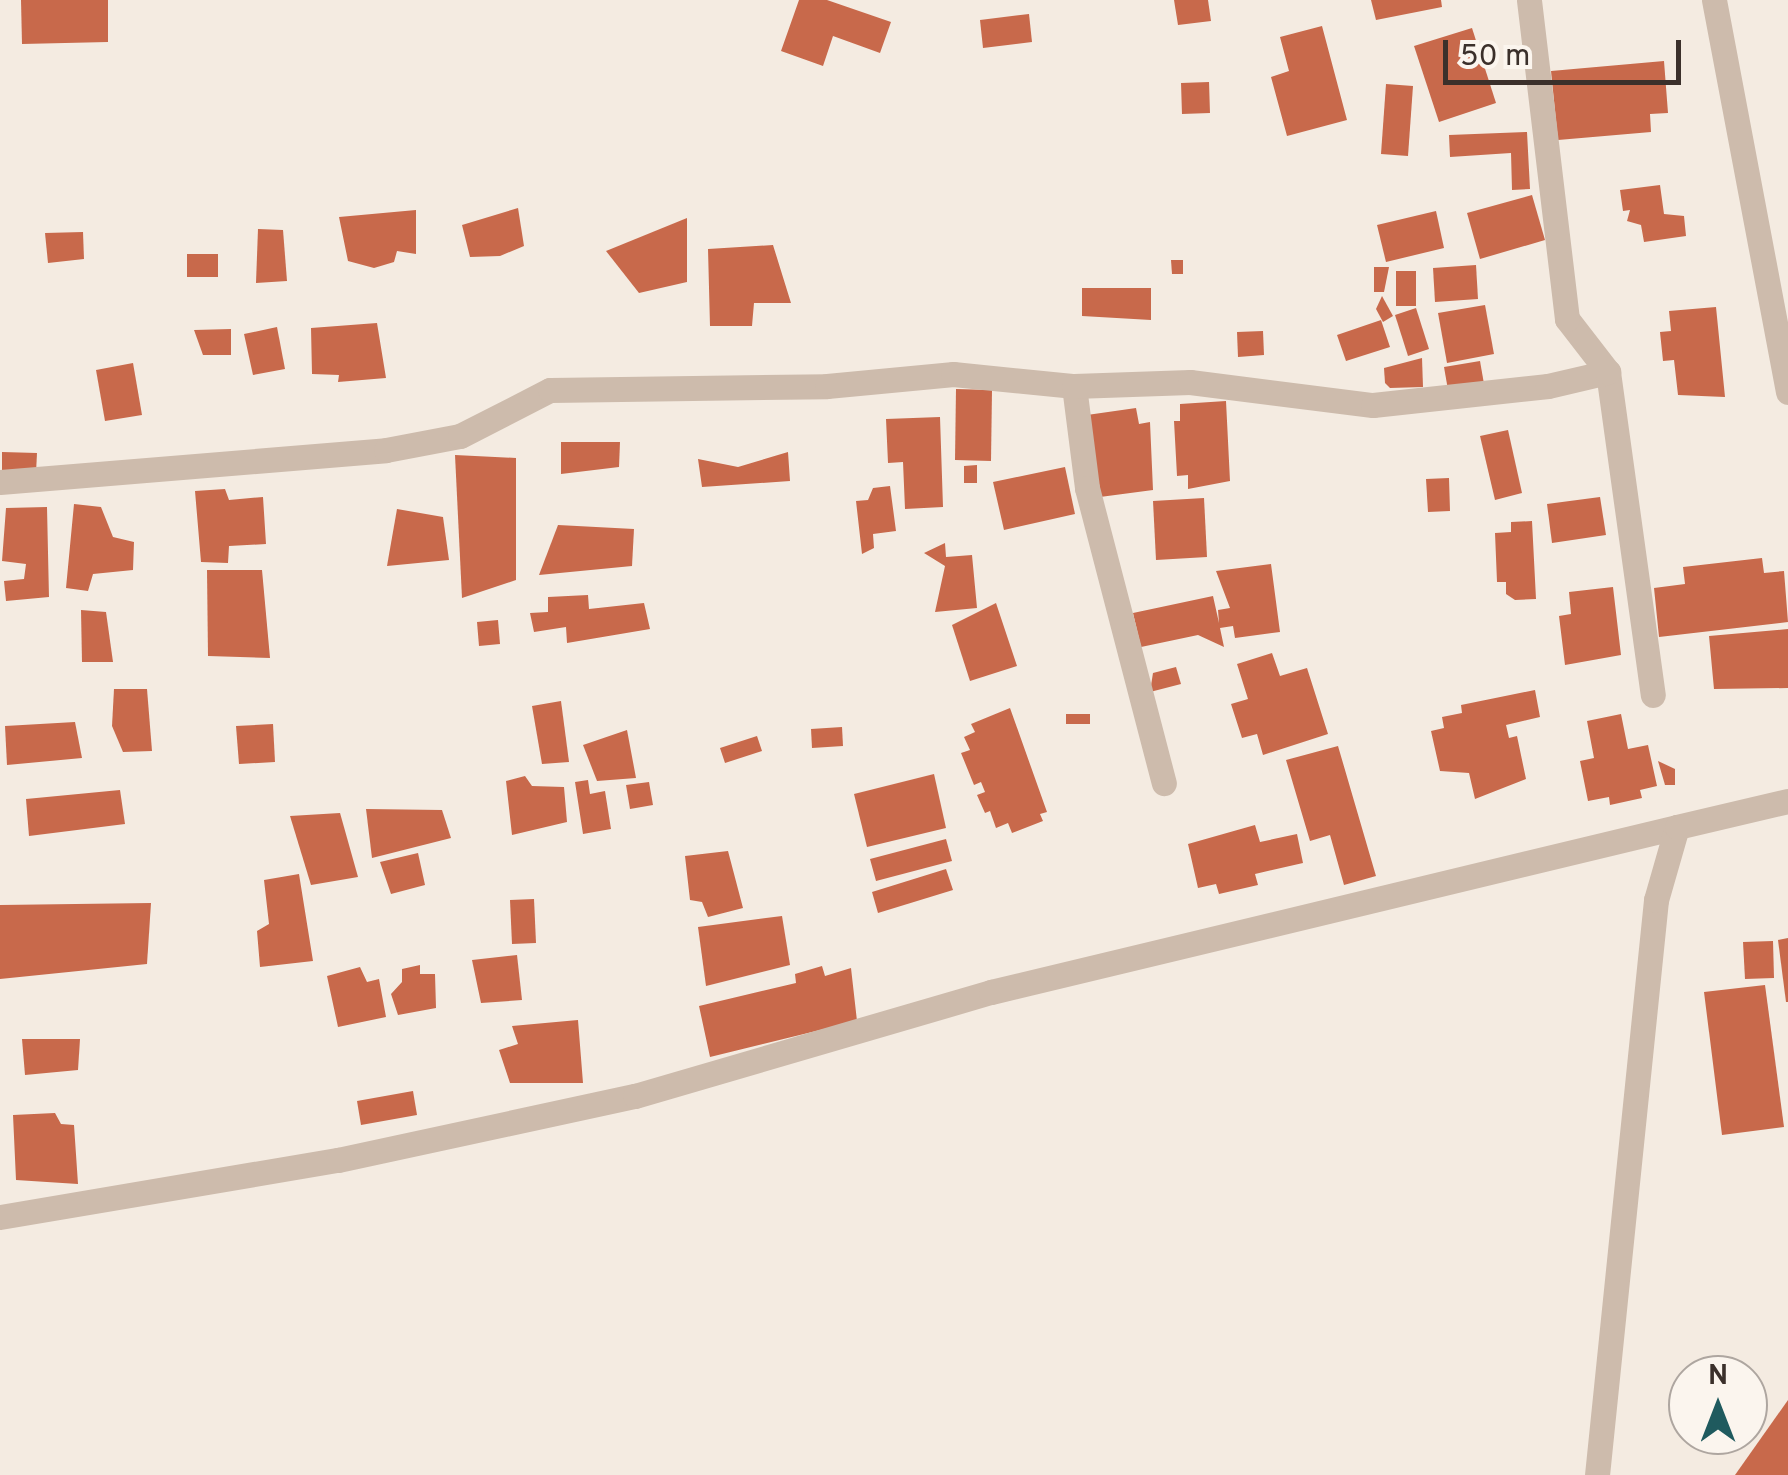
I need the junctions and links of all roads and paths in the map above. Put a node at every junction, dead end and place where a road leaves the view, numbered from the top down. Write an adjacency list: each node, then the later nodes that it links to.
1 (1530, 0): 3 (street)
2 (1714, 0): 5 (street)
3 (1608, 372): 4 (street); 7 (street)
4 (1074, 386): 6 (street); 8 (street)
5 (1788, 392)
6 (0, 482)
7 (1653, 696)
8 (1164, 783)
9 (1788, 800): 10 (street)
10 (1677, 827): 11 (street); 12 (street)
11 (0, 1218)
12 (1597, 1475)

